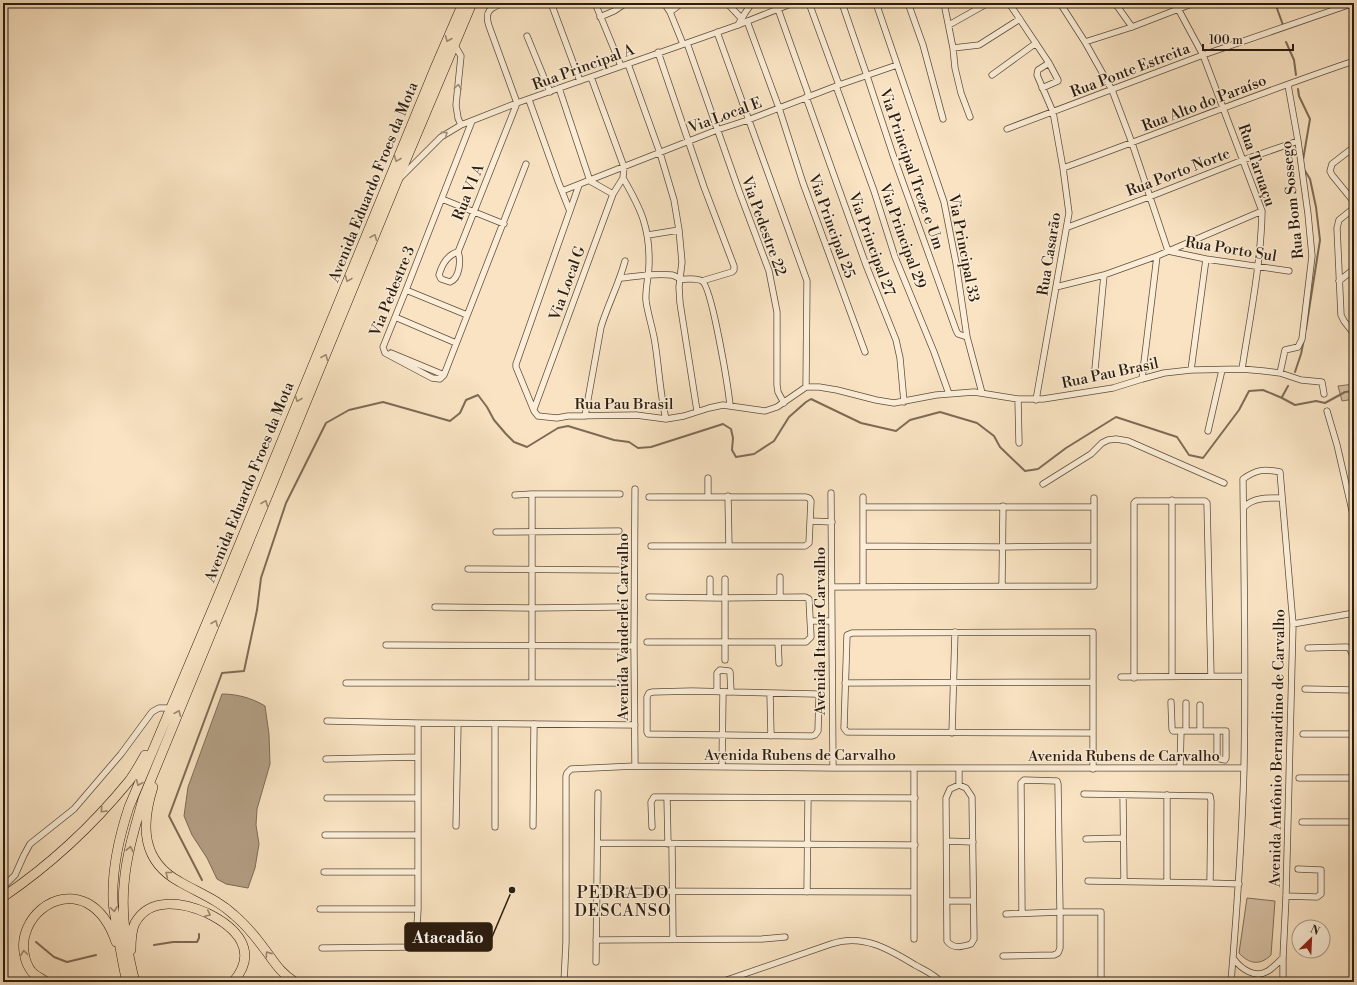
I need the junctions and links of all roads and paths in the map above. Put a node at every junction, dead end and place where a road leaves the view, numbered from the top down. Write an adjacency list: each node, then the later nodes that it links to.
1 (463, 3): 222 (highway, Avenida Eduardo Froes da Mota, one-way to 222)
2 (472, 3): 40 (highway, Avenida Eduardo Froes da Mota)
3 (504, 3): 61 (street)
4 (551, 3): 52 (street)
5 (595, 3): 28 (street)
6 (626, 3): 28 (street)
7 (664, 3): 27 (street, Via Pedestre 22)
8 (682, 3): 27 (street)
9 (727, 3): 29 (street)
10 (752, 3): 29 (street)
11 (794, 3): 25 (street, Rua Principal A)
12 (809, 3): 54 (street, Via Principal 29)
13 (842, 3): 50 (street, Via Principal Treze e Um)
14 (876, 3): 47 (street, Via Principal 33)
15 (908, 3): 66 (street)
16 (944, 3): 33 (street)
17 (988, 3): 33 (street)
18 (1009, 3): 30 (street)
19 (1060, 3): 37 (street)
20 (1115, 3): 34 (street)
21 (1175, 3): 26 (street, Rua Taruaçu)
22 (1194, 3): 26 (street)
23 (1354, 3): 24 (street, Rua Ponte Estreita)
24 (1335, 6): 43 (street, Rua Ponte Estreita)
25 (778, 9): 31 (street, Rua Principal A); 59 (street, Via Principal 27)
26 (1180, 10): 34 (street); 43 (street, Rua Taruaçu)
27 (670, 12): 38 (street, Via Pedestre 22)
28 (600, 17): 48 (street)
29 (741, 18): 32 (street)
30 (1020, 19): 39 (street); 41 (street)
31 (747, 21): 32 (street, Rua Principal A); 63 (street, Via Principal 25)
32 (738, 25): 35 (street, Rua Principal A)
33 (949, 25): 41 (street)
34 (1132, 27): 37 (street)
35 (717, 32): 38 (street, Rua Principal A); 67 (street)
36 (527, 36): 58 (street)
37 (1086, 42): 57 (street)
38 (685, 43): 42 (street, Rua Principal A); 71 (street, Via Pedestre 22)
39 (1036, 43): 45 (street); 49 (street)
40 (454, 44): 69 (street, one-way to 40); 82 (highway, Avenida Eduardo Froes da Mota)
41 (953, 48): 65 (street)
42 (658, 52): 46 (street, Rua Principal A); 72 (street)
43 (1203, 55): 57 (street, Rua Ponte Estreita); 62 (street, Rua Taruaçu)
44 (1354, 61): 53 (street, Rua Alto do Paraíso)
45 (1049, 63): 56 (street, Rua Casarão); 56 (street)
46 (628, 64): 48 (street, Rua Principal A); 76 (street)
47 (897, 65): 50 (street, Via Local E); 117 (street, Via Principal 33)
48 (621, 66): 51 (street, Rua Principal A)
49 (992, 75)
50 (867, 76): 54 (street, Via Local E); 117 (street, Via Principal Treze e Um)
51 (591, 77): 52 (street, Rua Principal A); 79 (street)
52 (580, 81): 55 (street, Rua Principal A)
53 (1288, 84): 62 (street, Rua Alto do Paraíso); 73 (street, Rua Bom Sossego)
54 (838, 86): 59 (street, Via Local E); 128 (street, Via Principal 29)
55 (560, 88): 58 (street, Rua Principal A); 83 (street)
56 (1042, 88): 64 (street, Rua Casarão)
57 (1112, 90): 64 (street, Rua Ponte Estreita); 74 (street)
58 (550, 92): 60 (street, Rua Principal A)
59 (807, 97): 63 (street, Via Local E); 132 (street, Via Principal 27)
60 (529, 100): 61 (street, Rua Principal A); 85 (street)
61 (518, 103): 68 (street, Rua Principal A); 92 (street, Rua VI A)
62 (1224, 107): 74 (street, Rua Alto do Paraíso); 77 (street, Rua Taruaçu)
63 (779, 108): 67 (street, Via Local E); 119 (street, Via Principal 25)
64 (1052, 112): 70 (street, Rua Ponte Estreita); 80 (street, Rua Casarão)
65 (970, 117)
66 (943, 119)
67 (748, 120): 71 (street, Via Local E); 126 (street)
68 (472, 121): 69 (street, Rua Principal A); 88 (street, Via Pedestre 3)
69 (461, 125): 82 (street, Rua Principal A, one-way to 69)
70 (1007, 129)
71 (717, 130): 72 (street, Via Local E); 133 (street, Via Pedestre 22)
72 (689, 141): 76 (street, Via Local E); 110 (street)
73 (1298, 141): 77 (street, Rua Porto Norte); 124 (street, Rua Bom Sossego)
74 (1132, 143): 80 (street, Rua Alto do Paraíso); 87 (street)
75 (1354, 147): 89 (street)
76 (660, 153): 79 (street, Via Local E); 96 (street)
77 (1243, 160): 87 (street, Rua Porto Norte); 93 (street, Rua Taruaçu)
78 (526, 164): 94 (street, Via Pedestre 3)
79 (624, 167): 81 (street); 83 (street, Via Local E)
80 (1063, 168): 95 (street, Rua Casarão)
81 (624, 178): 86 (street, Via Local G); 97 (street)
82 (397, 181): 239 (highway, Avenida Eduardo Froes da Mota, one-way to 82)
83 (590, 181): 84 (street, Via Local E); 86 (street)
84 (579, 184): 85 (street, Via Local E); 91 (street)
85 (562, 191): 91 (street)
86 (613, 194): 135 (street, Via Local G)
87 (1149, 197): 95 (street, Rua Porto Norte); 98 (street)
88 (442, 199): 92 (street); 113 (street, Via Pedestre 3)
89 (1354, 202)
90 (1354, 208): 111 (street)
91 (570, 209): 135 (street)
92 (473, 211): 94 (street); 99 (street, Rua VI A)
93 (1262, 211): 98 (street); 103 (street, Rua Taruaçu)
94 (504, 224): 114 (street, Via Pedestre 3)
95 (1068, 227): 112 (street, Rua Casarão)
96 (679, 230): 97 (street); 109 (street)
97 (648, 235): 106 (street)
98 (1168, 251): 100 (street); 101 (street, Rua Porto Sul)
99 (458, 252): 99 (street, Rua VI A)
100 (1157, 256): 107 (street); 125 (street)
101 (1206, 259): 103 (street, Rua Porto Sul); 122 (street)
102 (625, 261): 108 (street)
103 (1258, 266): 105 (street, Rua Porto Sul); 121 (street, Rua Taruaçu)
104 (1354, 268): 111 (street)
105 (1289, 271)
106 (648, 275): 108 (street); 109 (street); 139 (street)
107 (1104, 275): 112 (street); 120 (street)
108 (621, 278): 138 (street)
109 (679, 278): 110 (street); 136 (street)
110 (702, 281): 134 (street)
111 (1339, 281): 116 (street)
112 (1056, 287): 131 (street, Rua Casarão)
113 (406, 290): 114 (street); 115 (street, Via Pedestre 3)
114 (467, 315): 118 (street, Via Pedestre 3)
115 (395, 317): 118 (street); 118 (street, Via Pedestre 3)
116 (1353, 331)
117 (967, 337): 127 (street, Via Principal 33)
118 (456, 343)
119 (865, 352)
120 (1095, 369)
121 (1242, 369): 123 (street, Rua Pau Brasil); 124 (street, Rua Pau Brasil)
122 (1191, 370): 123 (street, Rua Pau Brasil); 125 (street, Rua Pau Brasil)
123 (1222, 370): 140 (street)
124 (1280, 373): 129 (street, Rua Pau Brasil)
125 (1142, 379): 131 (street, Rua Pau Brasil)
126 (806, 387): 132 (street, Rua Pau Brasil); 133 (street, Rua Pau Brasil)
127 (982, 392): 128 (street, Rua Pau Brasil); 130 (street, Rua Pau Brasil)
128 (949, 394): 132 (street, Rua Pau Brasil)
129 (1324, 394)
130 (1018, 399): 131 (street, Rua Pau Brasil); 141 (street)
131 (1036, 400)
132 (904, 402)
133 (784, 403): 134 (street, Rua Pau Brasil)
134 (730, 405): 136 (street, Rua Pau Brasil)
135 (534, 409): 138 (street, Rua Pau Brasil)
136 (697, 411): 139 (street, Rua Pau Brasil)
137 (1327, 411): 161 (street)
138 (585, 416): 139 (street, Rua Pau Brasil)
139 (666, 419)
140 (1208, 431)
141 (1019, 443)
142 (708, 478): 150 (street)
143 (1224, 483): 144 (street)
144 (1044, 484)
145 (635, 489): 198 (street, Avenida Vanderlei Carvalho)
146 (831, 493): 163 (street, Avenida Itamar Carvalho)
147 (532, 494): 148 (street); 149 (street); 164 (street)
148 (620, 494)
149 (515, 495)
150 (708, 496): 151 (street); 152 (street)
151 (728, 496): 162 (street); 168 (street)
152 (649, 497)
153 (863, 497): 158 (street)
154 (1094, 498): 159 (street)
155 (1282, 498): 160 (street); 160 (street, Avenida Antônio Bernardino de Carvalho); 191 (street, Avenida Antônio Bernardino de Carvalho)
156 (1172, 500): 203 (street); 204 (street); 207 (street)
157 (1003, 506): 158 (street); 159 (street); 171 (street)
158 (863, 507): 169 (street)
159 (1094, 507): 170 (street)
160 (1244, 507): 205 (street, Avenida Antônio Bernardino de Carvalho)
161 (1354, 519)
162 (811, 521): 163 (street); 168 (street)
163 (832, 522): 180 (street, Avenida Itamar Carvalho)
164 (531, 531): 165 (street); 166 (street); 173 (street)
165 (619, 531)
166 (496, 532)
167 (651, 546): 168 (street)
168 (729, 546)
169 (863, 546): 171 (street); 178 (street)
170 (1094, 546): 171 (street); 179 (street)
171 (1002, 547): 179 (street)
172 (468, 569): 173 (street)
173 (532, 570): 174 (street); 187 (street)
174 (618, 570)
175 (780, 577): 182 (street)
176 (710, 579): 183 (street)
177 (725, 579): 184 (street)
178 (863, 586): 179 (street); 180 (street)
179 (1002, 586)
180 (832, 587): 190 (street, Avenida Itamar Carvalho)
181 (649, 597): 183 (street)
182 (780, 597): 184 (street); 189 (street)
183 (710, 598): 184 (street)
184 (726, 598): 194 (street)
185 (435, 607): 187 (street)
186 (619, 607): 187 (street)
187 (532, 608): 197 (street)
188 (1354, 613): 191 (street)
189 (810, 621): 190 (street); 195 (street)
190 (832, 621): 244 (street, Avenida Itamar Carvalho)
191 (1293, 624): 291 (street, Avenida Antônio Bernardino de Carvalho)
192 (955, 632): 208 (street); 212 (street); 213 (street)
193 (647, 642): 194 (street)
194 (725, 642): 195 (street); 201 (street)
195 (778, 642): 202 (street)
196 (386, 645): 197 (street)
197 (532, 646): 198 (street); 210 (street)
198 (634, 646): 228 (street, Avenida Vanderlei Carvalho)
199 (1308, 648): 200 (street)
200 (1354, 658)
201 (725, 660)
202 (779, 663)
203 (1172, 676): 204 (street); 207 (street)
204 (1211, 676): 205 (street)
205 (1244, 676): 248 (street)
206 (1121, 678): 207 (street)
207 (1134, 678)
208 (1092, 682): 213 (street); 233 (street)
209 (346, 683): 210 (street)
210 (532, 683): 211 (street)
211 (617, 683)
212 (845, 683): 213 (street); 232 (street)
213 (954, 683): 232 (street)
214 (1305, 689): 215 (street)
215 (1354, 690)
216 (720, 691): 217 (street); 217 (street); 237 (street); 237 (street)
217 (731, 692): 218 (street)
218 (770, 693): 238 (street); 238 (street)
219 (1171, 702): 229 (street)
220 (1186, 703): 229 (street)
221 (1200, 705): 230 (street)
222 (170, 708): 234 (highway, Avenida Eduardo Froes da Mota); 286 (street)
223 (327, 721): 224 (street)
224 (418, 723): 225 (street); 240 (street)
225 (458, 724): 226 (street); 264 (street)
226 (495, 724): 227 (street); 267 (street)
227 (534, 724): 228 (street); 265 (street)
228 (635, 725): 242 (street, Avenida Vanderlei Carvalho)
229 (1184, 731): 230 (street); 247 (street)
230 (1200, 731): 231 (street)
231 (1217, 731): 231 (street)
232 (952, 733): 233 (street)
233 (1092, 733): 249 (street)
234 (159, 734): 292 (highway, one-way to 292); 305 (highway, Avenida Eduardo Froes da Mota, one-way to 305)
235 (1303, 734): 236 (street)
236 (1354, 734)
237 (722, 736): 238 (street); 243 (street)
238 (770, 736)
239 (168, 737): 310 (highway, Avenida Eduardo Froes da Mota, one-way to 239); 315 (highway, one-way to 239)
240 (418, 757): 241 (street); 259 (street)
241 (326, 759)
242 (635, 766): 243 (street, Avenida Rubens de Carvalho); 316 (street, Avenida Rubens de Carvalho)
243 (722, 767): 244 (street, Avenida Rubens de Carvalho)
244 (833, 768): 245 (street, Avenida Rubens de Carvalho)
245 (914, 768): 246 (street, Avenida Rubens de Carvalho); 261 (street)
246 (959, 768): 249 (street, Avenida Rubens de Carvalho); 252 (street)
247 (1180, 768): 248 (street, Avenida Rubens de Carvalho); 249 (street, Avenida Rubens de Carvalho)
248 (1244, 768): 285 (street)
249 (1093, 769)
250 (1299, 778): 251 (street)
251 (1354, 778)
252 (959, 785): 272 (street); 273 (street)
253 (598, 793): 274 (street)
254 (1084, 794): 255 (street)
255 (1123, 795): 256 (street); 270 (street)
256 (1167, 795): 283 (street); 284 (street)
257 (667, 797): 260 (street); 266 (street); 275 (street)
258 (327, 798): 259 (street)
259 (418, 798): 269 (street)
260 (808, 798): 261 (street); 276 (street)
261 (915, 798): 277 (street)
262 (1302, 822): 263 (street)
263 (1354, 822)
264 (456, 826)
265 (533, 826)
266 (652, 826)
267 (495, 827)
268 (326, 835): 269 (street)
269 (418, 835): 280 (street)
270 (1123, 838): 271 (street); 282 (street)
271 (1086, 839)
272 (947, 841): 273 (street); 293 (street)
273 (973, 842): 294 (street)
274 (598, 843): 275 (street); 288 (street)
275 (670, 844): 276 (street); 287 (street)
276 (808, 844): 277 (street); 289 (street)
277 (915, 845): 290 (street)
278 (1298, 869): 291 (street)
279 (324, 872): 280 (street)
280 (418, 872): 296 (street)
281 (1088, 881): 282 (street)
282 (1124, 882): 283 (street)
283 (1167, 882): 284 (street)
284 (1210, 883): 285 (street)
285 (1239, 884): 307 (street)
286 (3, 887)
287 (672, 890): 288 (street); 289 (street); 301 (street)
288 (597, 891): 303 (street)
289 (808, 892): 290 (street)
290 (914, 892): 302 (street)
291 (1286, 896): 308 (street, Avenida Antônio Bernardino de Carvalho)
292 (3, 898)
293 (947, 901): 294 (street); 294 (street)
294 (973, 901)
295 (320, 909): 296 (street)
296 (418, 909): 304 (street)
297 (1060, 912): 298 (street); 298 (street); 306 (street); 319 (street)
298 (1022, 913): 299 (street)
299 (1006, 914)
300 (786, 937): 301 (street)
301 (673, 939): 303 (street)
302 (914, 939)
303 (596, 940): 309 (street)
304 (322, 948)
305 (120, 954): 311 (highway, one-way to 305); 312 (highway, Avenida Eduardo Froes da Mota)
306 (1003, 956)
307 (1233, 958): 308 (street); 320 (street)
308 (1283, 958): 321 (street, Avenida Antônio Bernardino de Carvalho)
309 (596, 962)
310 (130, 963): 313 (highway, Avenida Eduardo Froes da Mota); 314 (highway, one-way to 314)
311 (47, 982)
312 (127, 982)
313 (135, 982)
314 (233, 982)
315 (295, 982)
316 (564, 982)
317 (721, 982): 318 (street)
318 (941, 982)
319 (1101, 982)
320 (1231, 982)
321 (1282, 982)

